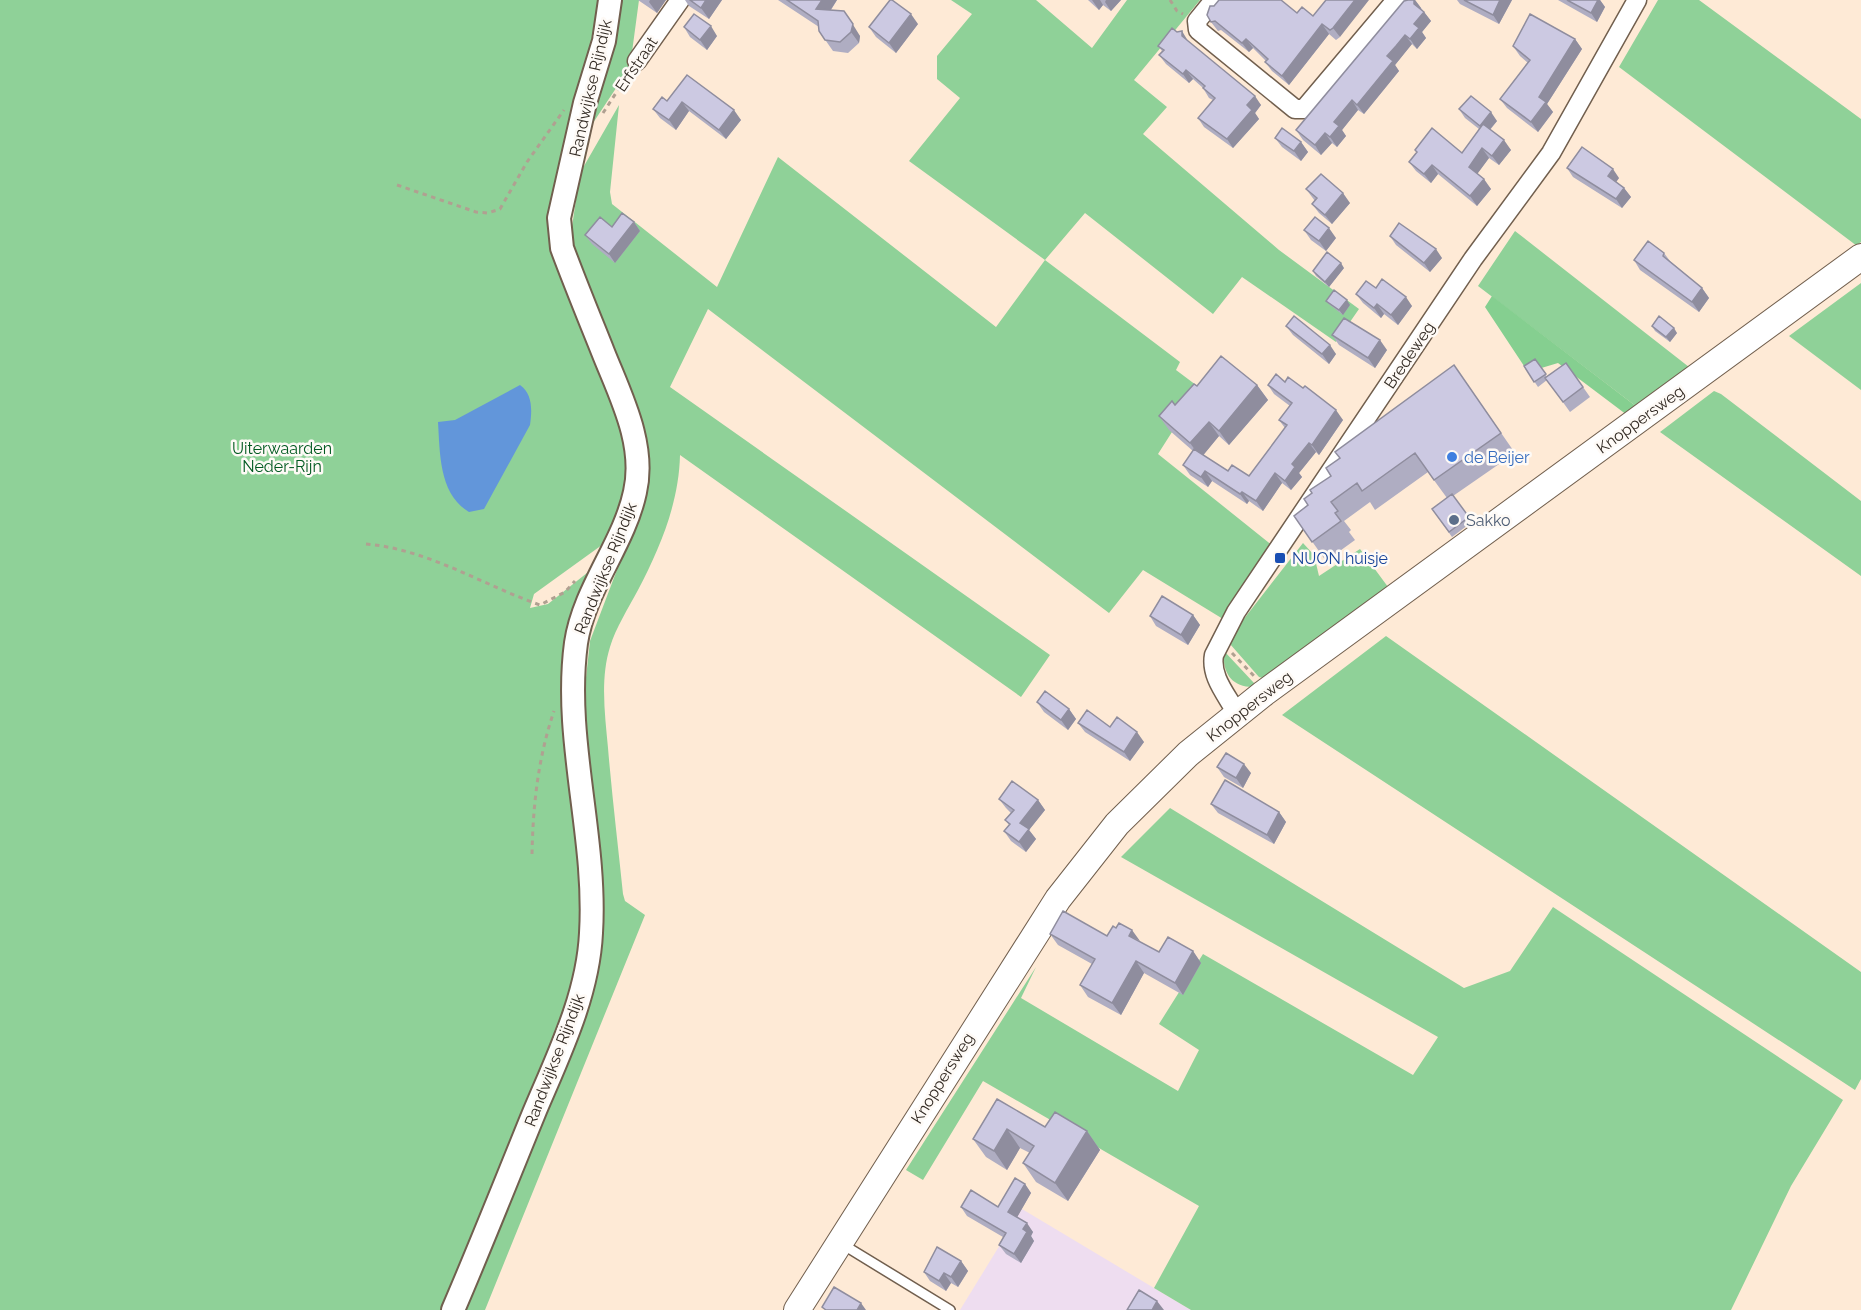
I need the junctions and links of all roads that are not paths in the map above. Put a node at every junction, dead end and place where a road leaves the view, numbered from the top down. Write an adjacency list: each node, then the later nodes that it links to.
1 (610, 0): 10 (street, Randwijkse Rijndijk)
2 (680, 0): 6 (street, Erfstraat)
3 (1214, 0): 4 (street)
4 (1396, 0)
5 (1637, 0): 8 (street, Bredeweg)
6 (636, 61)
7 (1861, 257): 8 (main road, Knoppersweg)
8 (1237, 714): 9 (main road, Knoppersweg)
9 (839, 1242): 11 (main road, Knoppersweg); 12 (lane)
10 (453, 1310)
11 (797, 1310)
12 (950, 1310)

